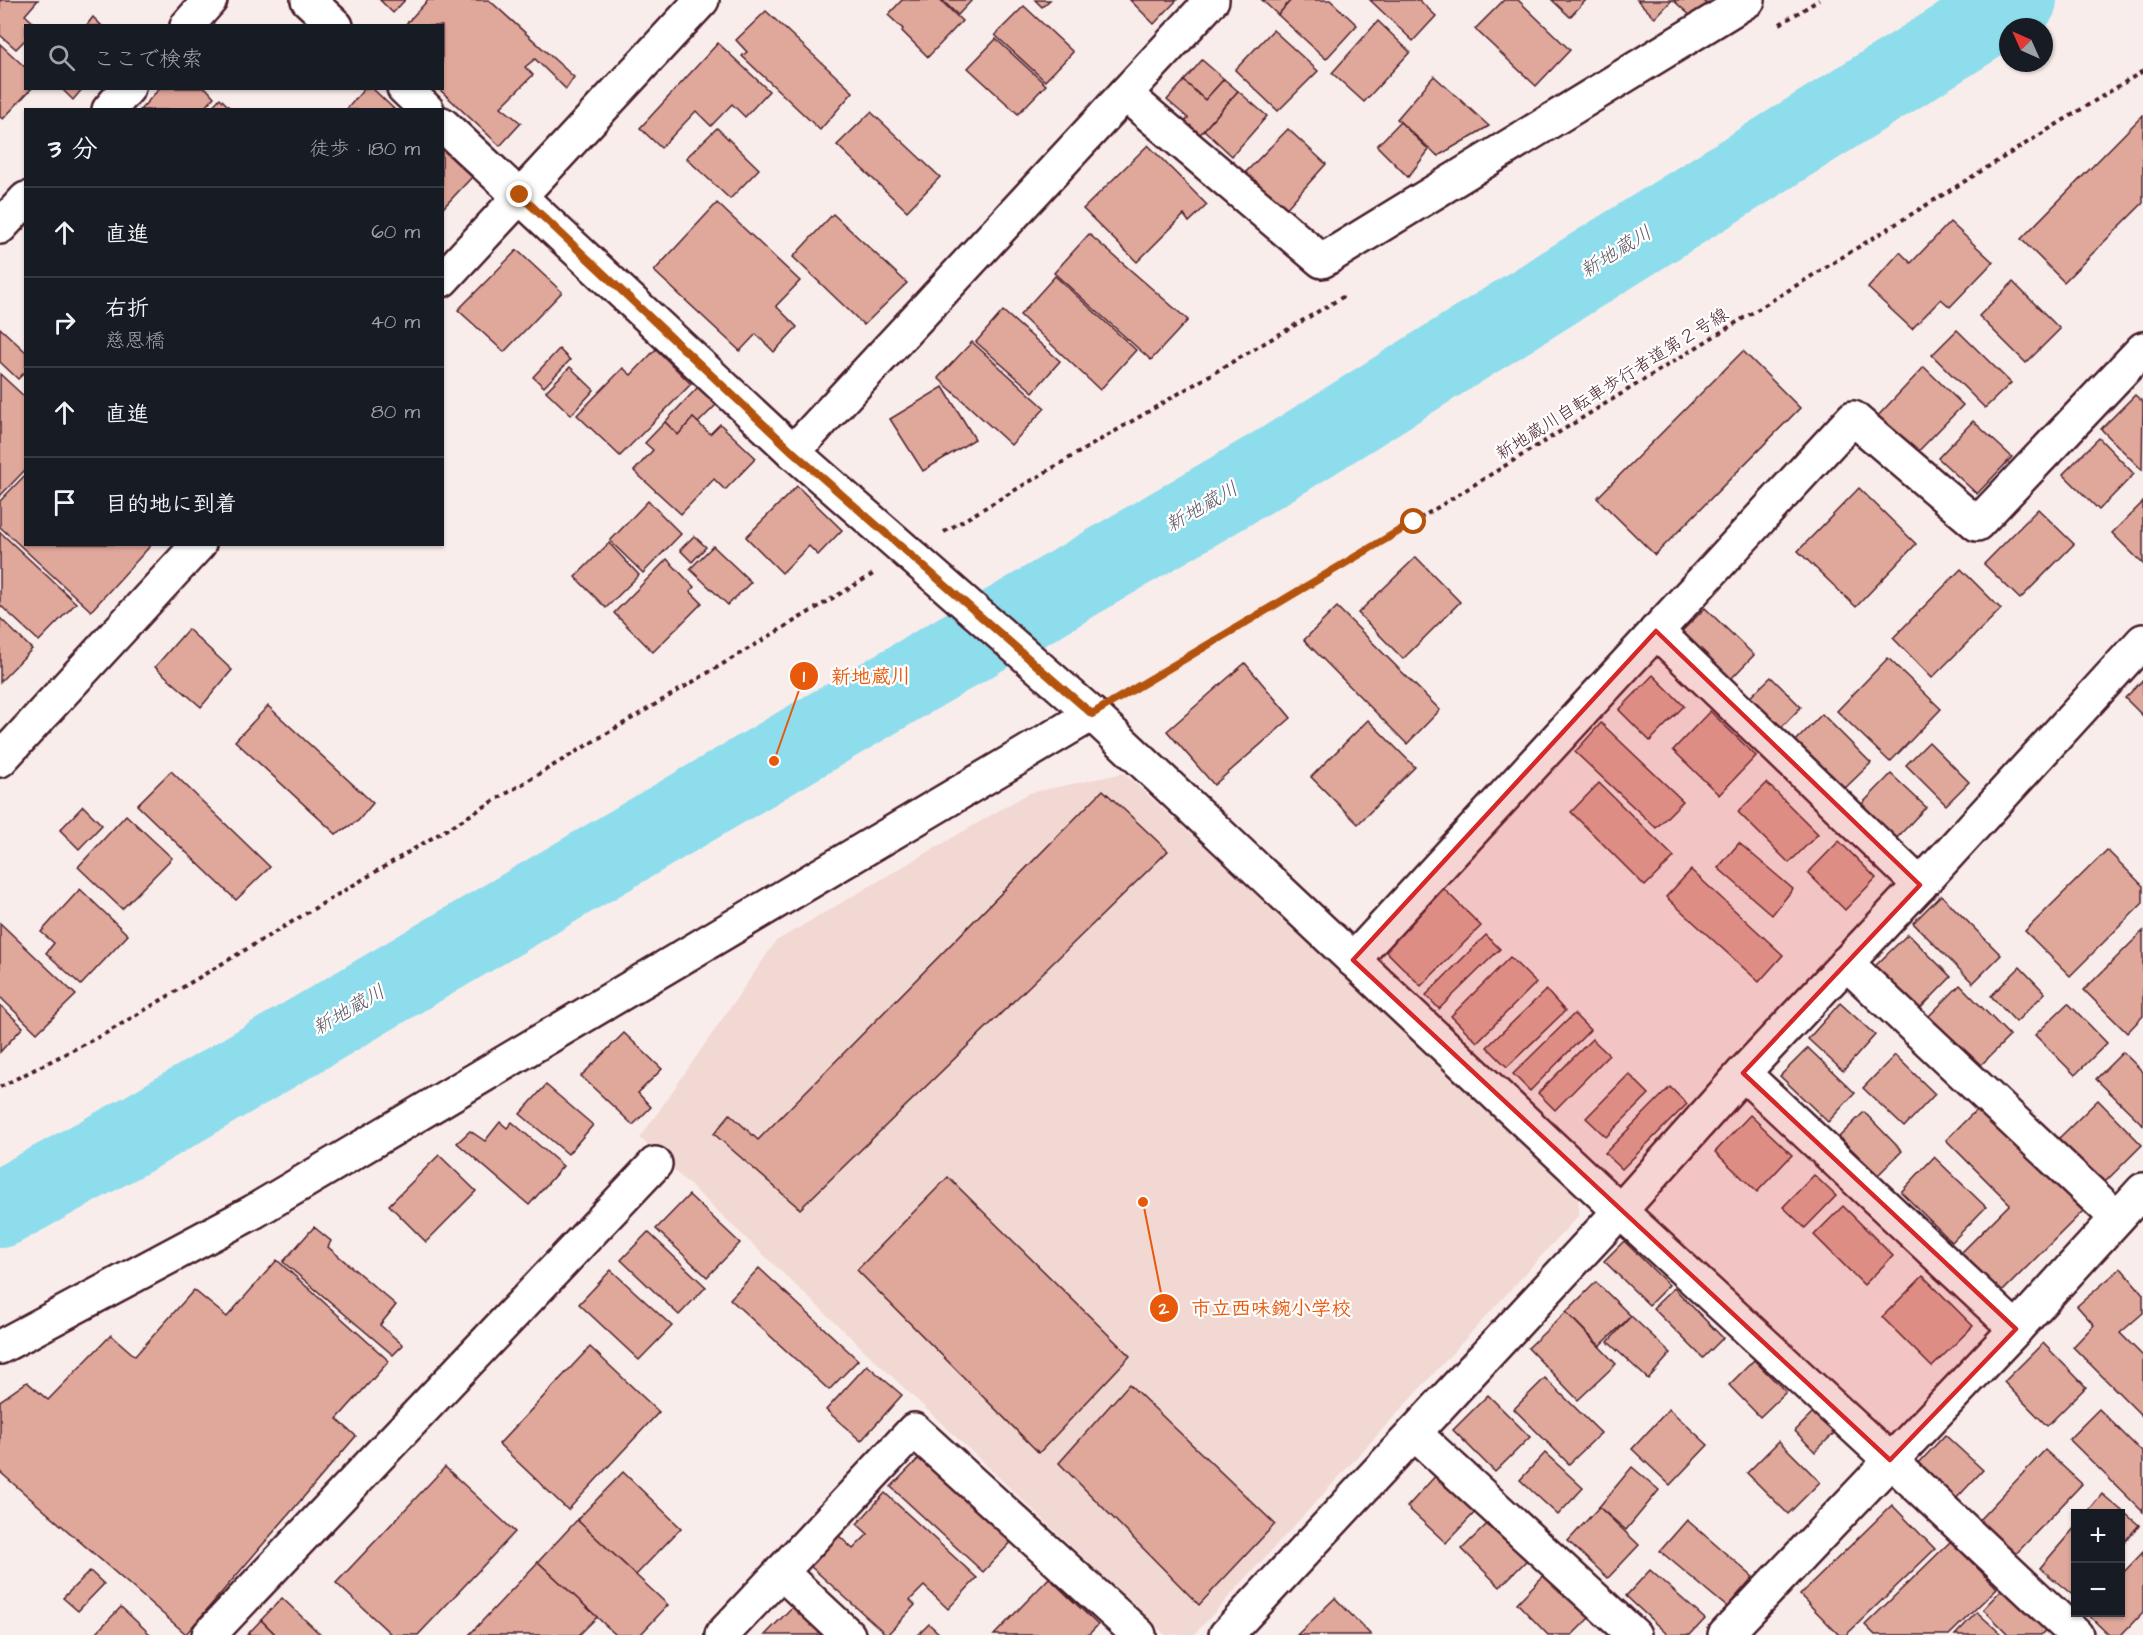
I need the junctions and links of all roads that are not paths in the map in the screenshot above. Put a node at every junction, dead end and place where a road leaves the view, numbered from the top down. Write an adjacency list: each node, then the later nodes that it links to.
1 (210, 0): 6 (street)
2 (308, 0): 7 (street)
3 (702, 0): 14 (street)
4 (1212, 0): 10 (street)
5 (1748, 0): 10 (street)
6 (189, 24)
7 (334, 24)
8 (126, 90): 11 (street)
9 (406, 90): 12 (street)
10 (1125, 94): 19 (street)
11 (111, 108)
12 (425, 108)
13 (444, 126): 14 (street)
14 (520, 195): 17 (street); 19 (street)
15 (24, 201): 16 (street)
16 (0, 227)
17 (444, 278)
18 (2143, 349): 21 (street)
19 (793, 452): 23 (street)
20 (197, 546): 24 (street)
21 (1656, 631): 25 (street); 26 (street)
22 (2143, 641): 25 (street)
23 (1092, 714): 26 (street); 34 (street)
24 (0, 760)
25 (1920, 885): 27 (street)
26 (1353, 960): 31 (street)
27 (1846, 963): 28 (street); 32 (street)
28 (1743, 1073): 31 (street); 33 (street)
29 (655, 1164): 38 (street)
30 (2143, 1190): 32 (street)
31 (1620, 1211): 35 (street); 36 (street)
32 (2117, 1218): 33 (street)
33 (2016, 1329): 36 (street)
34 (0, 1347)
35 (1414, 1434): 42 (street); 43 (street)
36 (1890, 1460): 44 (street); 45 (street)
37 (781, 1572): 39 (street); 40 (street); 41 (street)
38 (209, 1635)
39 (722, 1635)
40 (848, 1635)
41 (1139, 1635)
42 (1226, 1635)
43 (1634, 1635)
44 (1725, 1635)
45 (2076, 1635)

